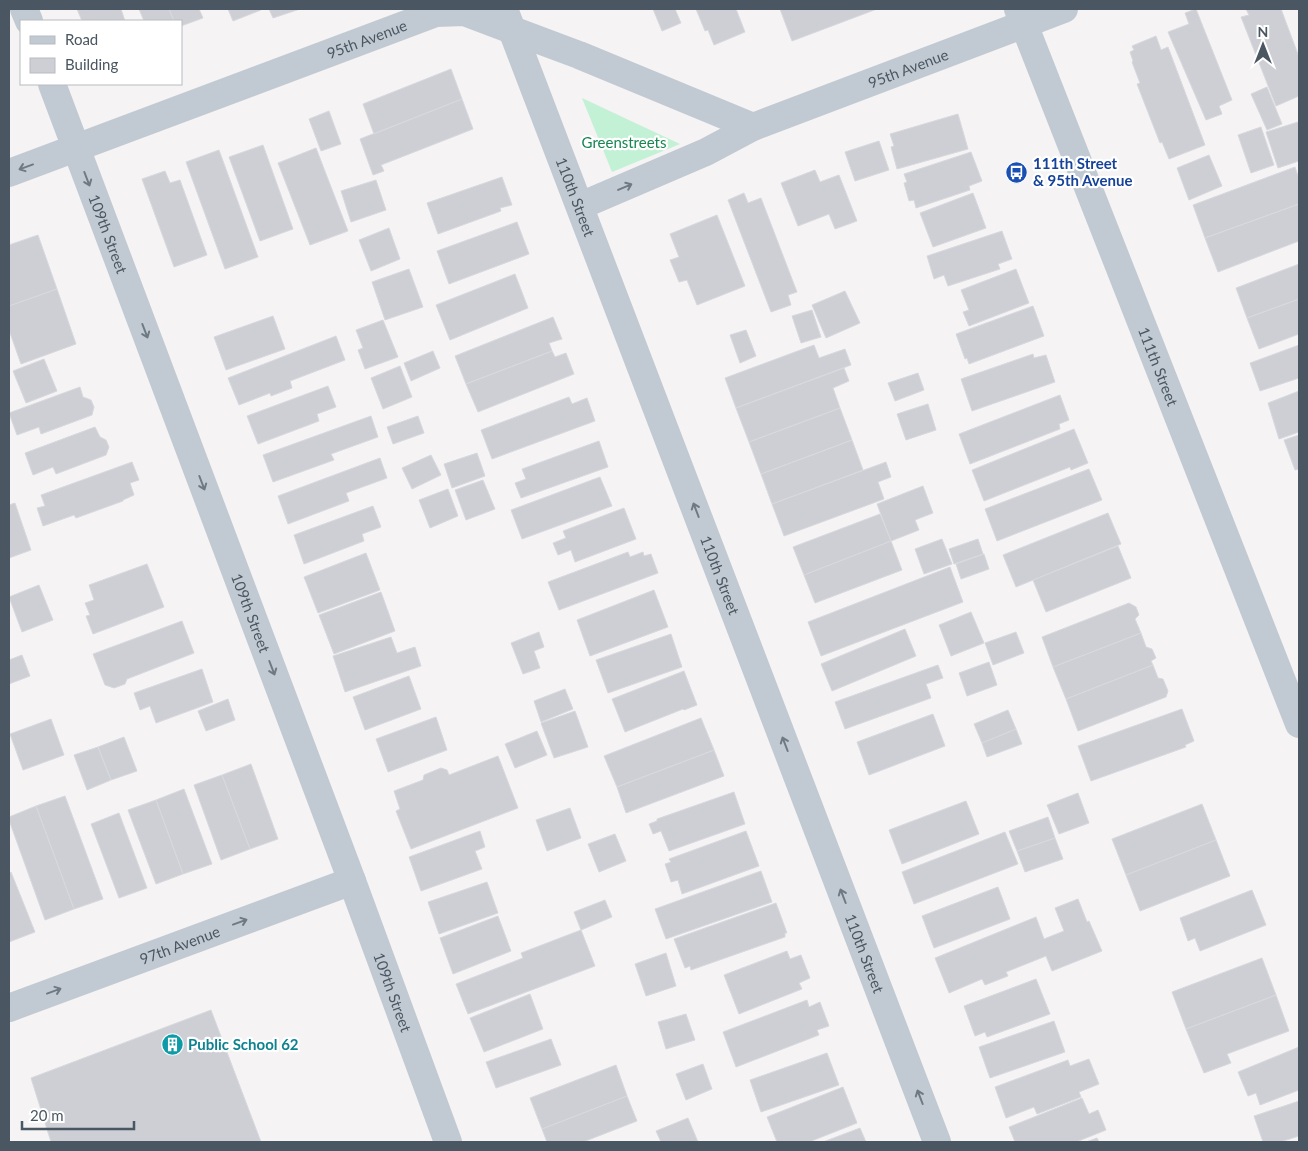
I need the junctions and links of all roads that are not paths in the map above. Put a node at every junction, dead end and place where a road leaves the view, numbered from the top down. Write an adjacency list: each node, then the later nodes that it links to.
1 (1064, 9): 2 (street, 95th Avenue)
2 (1021, 16): 5 (street, 95th Avenue); 9 (street, 111th Street)
3 (508, 19): 5 (street, 95th Avenue); 6 (street, 95th Avenue); 8 (street, 110th Street)
4 (52, 85): 6 (street, 109th Street)
5 (753, 127): 8 (street, 95th Avenue, one-way to 5)
6 (76, 148): 7 (street, 95th Avenue, one-way to 7); 10 (street, 109th Street, one-way to 10)
7 (9, 174)
8 (580, 206): 13 (street, 110th Street, one-way to 8)
9 (1299, 724)
10 (352, 881): 11 (street, 97th Avenue, one-way to 10); 12 (street, 109th Street)
11 (9, 1008)
12 (448, 1142)
13 (938, 1142)

